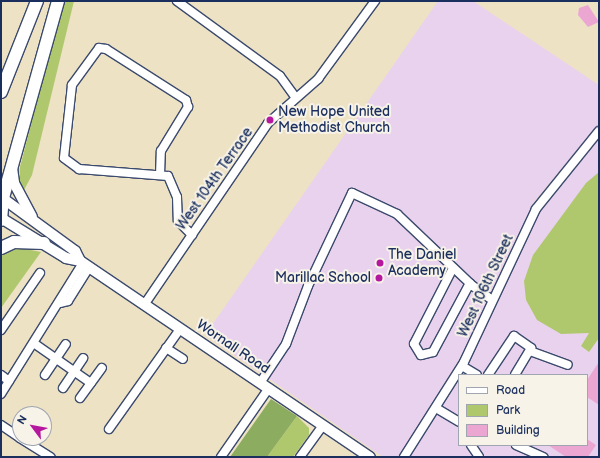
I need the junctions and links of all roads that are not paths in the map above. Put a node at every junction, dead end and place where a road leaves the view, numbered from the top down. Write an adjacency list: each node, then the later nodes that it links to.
1 (37, 1): 5 (highway)
2 (58, 1): 8 (highway)
3 (177, 1): 6 (street)
4 (375, 1): 6 (street, West 104th Terrace)
5 (1, 92)
6 (296, 98): 13 (street, West 104th Terrace)
7 (599, 131): 20 (street, West 106th Street)
8 (11, 166): 10 (highway); 12 (main road)
9 (160, 175): 9 (street); 13 (street)
10 (2, 198): 11 (highway); 12 (main road, Wornall Road)
11 (1, 219): 14 (main road, Wornall Road)
12 (33, 219): 16 (main road, Wornall Road)
13 (192, 235): 21 (street, West 104th Terrace)
14 (44, 243): 15 (highway); 16 (main road, Wornall Road)
15 (1, 248)
16 (84, 264): 21 (main road, Wornall Road); 24 (street)
17 (454, 268): 19 (street); 19 (street); 42 (street)
18 (40, 273): 23 (street)
19 (470, 283): 20 (street)
20 (492, 299): 32 (street, West 106th Street)
21 (144, 305): 22 (main road, Wornall Road)
22 (180, 328): 26 (street); 42 (main road, Wornall Road)
23 (1, 330)
24 (35, 344): 29 (street); 40 (street)
25 (66, 344): 29 (street)
26 (166, 348): 30 (street); 50 (street)
27 (530, 351): 31 (street); 36 (street); 37 (street)
28 (83, 358): 34 (street)
29 (57, 359): 34 (street); 38 (street)
30 (183, 359)
31 (568, 365)
32 (462, 366): 35 (street); 46 (street, West 106th Street)
33 (102, 368): 41 (street)
34 (74, 371): 41 (street); 43 (street)
35 (475, 374)
36 (489, 374)
37 (516, 374)
38 (45, 375)
39 (1, 376): 40 (street)
40 (9, 381): 44 (street)
41 (91, 383): 45 (street)
42 (265, 385): 49 (main road, Wornall Road); 56 (street)
43 (63, 388)
44 (1, 394)
45 (80, 398)
46 (436, 408): 47 (street); 59 (street, West 106th Street)
47 (458, 421)
48 (1, 425): 51 (street)
49 (323, 425): 57 (street); 58 (main road, Wornall Road)
50 (109, 429)
51 (12, 433)
52 (33, 446): 55 (street)
53 (472, 446): 60 (street)
54 (518, 446): 61 (street)
55 (50, 457)
56 (221, 457)
57 (300, 457)
58 (370, 457)
59 (404, 457)
60 (479, 457)
61 (543, 457)

